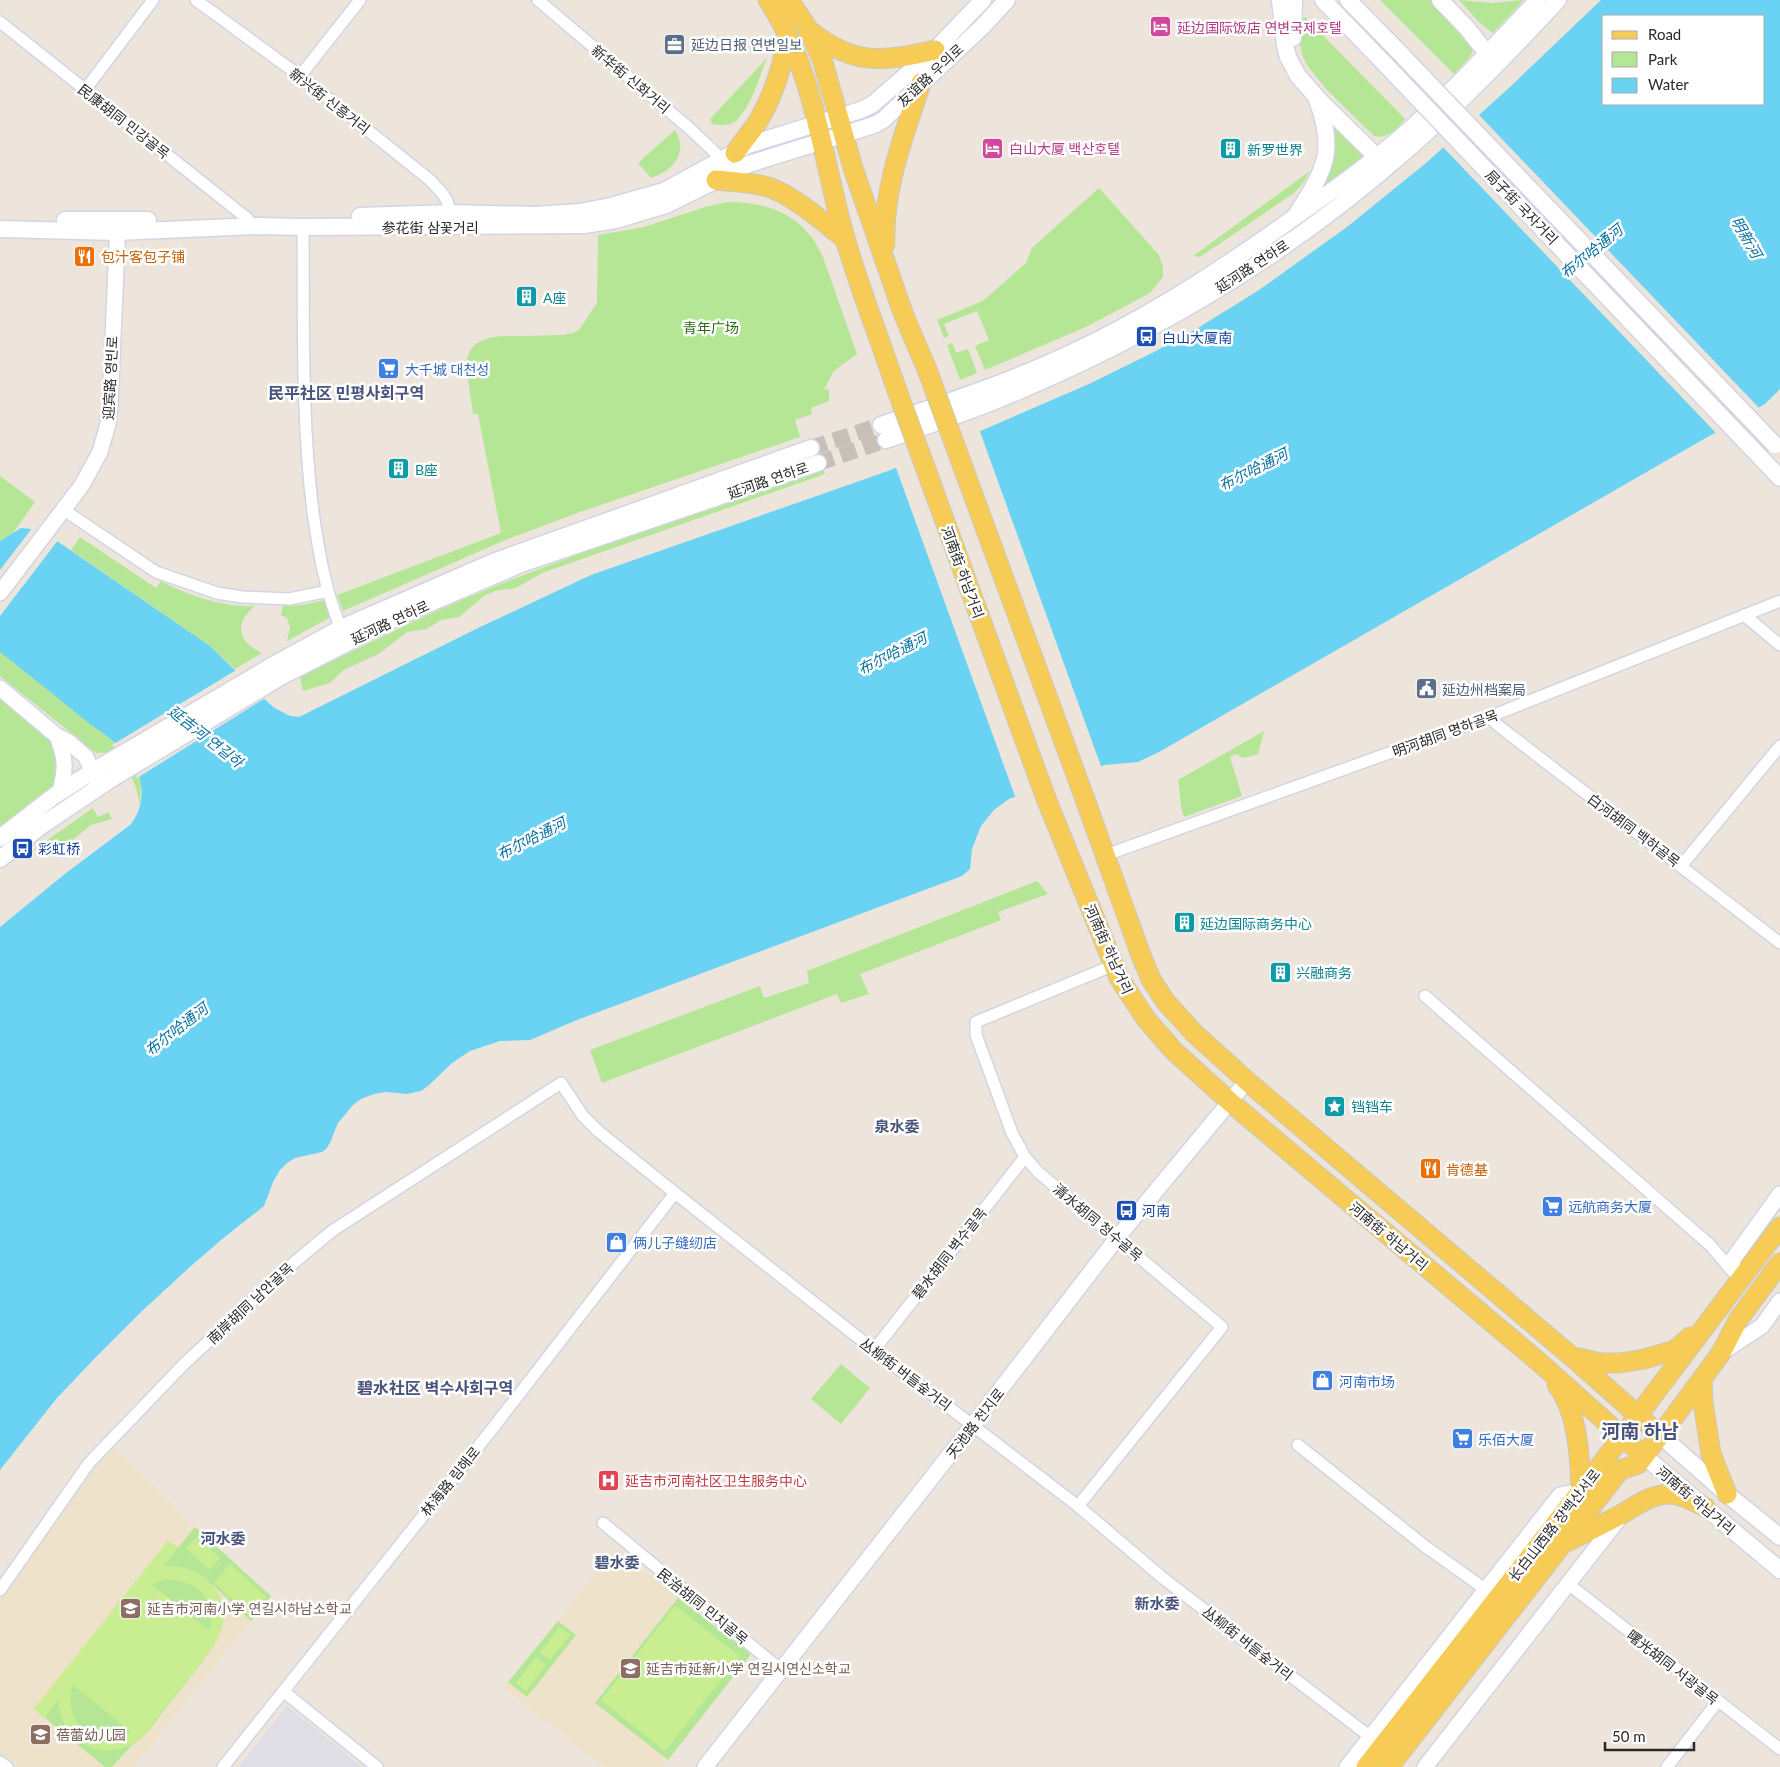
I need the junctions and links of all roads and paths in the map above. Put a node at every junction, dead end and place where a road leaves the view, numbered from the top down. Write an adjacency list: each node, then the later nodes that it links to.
1 (153, 0): 24 (street)
2 (360, 0): 22 (street)
3 (538, 0): 28 (street, 新华街 신화거리)
4 (768, 0): 19 (main road, 河南街 하남거리)
5 (789, 0): 18 (main road)
6 (983, 0): 20 (main road, 友谊路 우의로)
7 (1007, 0): 23 (main road, 友谊路 우의로)
8 (1280, 0): 25 (main road)
9 (1294, 0): 29 (main road)
10 (1324, 0): 43 (main road, 局子街 국자거리, bridge)
11 (1348, 0): 41 (main road, 局子街 국자거리, bridge)
12 (1440, 0): 21 (main road)
13 (1451, 0): 21 (main road)
14 (1538, 0): 21 (main road, 延河路 연하로)
15 (1558, 0): 21 (main road, 延河路 연하로)
16 (201, 1): 22 (street, 新兴街 신흥거리)
17 (0, 22): 24 (street, 民康胡同 민강골목)
18 (809, 30): 20 (main road); 26 (main road, 河南街 하남거리)
19 (788, 36): 27 (main road, 河南街 하남거리); 28 (main road)
20 (934, 50): 26 (main road, 友谊路 우의로)
21 (1494, 57): 29 (main road, 延河路 연하로)
22 (300, 76): 31 (street, 新兴街 신흥거리)
23 (921, 82): 26 (main road, 友谊路 우의로); 39 (main road)
24 (84, 90): 34 (street, 民康胡同 민강골목)
25 (1315, 94): 29 (main road); 33 (main road)
26 (841, 126): 27 (main road, 参花街 삼꽃거리); 39 (main road, 河南街 하남거리)
27 (818, 132): 28 (main road, 参花街 삼꽃거리); 30 (main road, 参花街 삼꽃거리); 38 (main road, 河南街 하남거리)
28 (729, 156): 31 (main road, 参花街 삼꽃거리)
29 (1385, 160): 33 (main road, 延河路 연하로); 33 (main road, 延河路 연하로)
30 (716, 180): 36 (main road, 参花街 삼꽃거리); 38 (main road)
31 (450, 214): 34 (main road, 参花街 삼꽃거리)
32 (0, 218): 35 (main road, 参花街 삼꽃거리)
33 (1294, 218)
34 (248, 219): 35 (main road, 参花街 삼꽃거리)
35 (117, 227): 36 (main road, 参花街 삼꽃거리); 37 (main road, 参花街 삼꽃거리); 44 (street, 迎宾路 영빈로)
36 (303, 227): 45 (street)
37 (0, 229)
38 (845, 239): 62 (main road, 河南街 하남거리, bridge)
39 (886, 263): 58 (main road, 河南街 하남거리, bridge)
40 (811, 448): 49 (main road, 延河路 연하로)
41 (1777, 448)
42 (818, 463): 49 (main road, 延河路 연하로)
43 (1780, 478)
44 (64, 510): 45 (street); 46 (street, 迎宾路 영빈로)
45 (328, 591): 49 (street)
46 (0, 593)
47 (1780, 601): 48 (street, 明河胡同 명하골목)
48 (1744, 615): 50 (street); 52 (street, 明河胡同 명하골목)
49 (344, 635): 55 (main road, 延河路 연하로)
50 (1780, 645)
51 (0, 688): 53 (street)
52 (1489, 717): 58 (street, 明河胡同 명하골목); 60 (street, 白河胡同 백하골목)
53 (58, 736): 55 (street); 56 (street)
54 (1780, 746): 60 (street)
55 (99, 777): 56 (main road, 延河路 연하로); 59 (main road, 延河路 연하로)
56 (60, 792): 57 (main road, 延河路 연하로)
57 (0, 838)
58 (1106, 855): 64 (main road, 河南街 하남거리)
59 (0, 859)
60 (1682, 866): 61 (street, 白河胡同 백하골목)
61 (1780, 943)
62 (1114, 965): 66 (main road, 河南街 하남거리); 67 (street, 清水胡同 청수골목)
63 (1425, 996): 73 (street)
64 (1247, 1081): 66 (street, 天池路 천지로); 78 (main road, 河南街 하남거리)
65 (561, 1083): 68 (street, 丛柳街 버들숲거리); 98 (street, 南岸胡同 남안골목)
66 (1229, 1101): 71 (street, 天池路 천지로); 79 (main road, 河南街 하남거리)
67 (1025, 1157): 71 (street, 清水胡同 청수골목); 76 (street, 碧水胡同 벽수골목)
68 (675, 1193): 76 (street, 丛柳街 버들숲거리); 100 (street, 林海路 림해로)
69 (1780, 1194): 73 (street)
70 (1780, 1227): 73 (main road, 长白山西路 장백산서로)
71 (1117, 1238): 82 (street, 天池路 천지로); 89 (street, 清水胡同 청수골목)
72 (1780, 1263): 77 (main road, 长白山西路 장백산서로)
73 (1740, 1280): 75 (main road, 长白山西路 장백산서로)
74 (1780, 1301): 77 (street, 长白山西路 장백산서로)
75 (1706, 1324): 78 (main road); 81 (main road, 长白山西路 장백산서로)
76 (874, 1350): 82 (street, 丛柳街 버들숲거리)
77 (1721, 1353): 80 (main road, 长白山西路 장백산서로)
78 (1571, 1356): 81 (main road, 河南街 하남거리)
79 (1539, 1362): 84 (main road, 河南街 하남거리); 87 (main road)
80 (1702, 1380): 83 (main road, 长白山西路 장백산서로); 88 (main road)
81 (1637, 1416): 83 (main road, 河南街 하남거리); 84 (main road, 长白山西路 장백산서로)
82 (973, 1425): 89 (street, 丛柳街 버들숲거리); 99 (street, 天池路 천지로)
83 (1660, 1435): 86 (main road, 长白山西路 장백산서로); 88 (main road, 河南街 하남거리)
84 (1622, 1437): 86 (main road, 河南街 하남거리); 87 (main road, 长白山西路 장백산서로)
85 (1298, 1445): 97 (street)
86 (1644, 1456): 90 (main road, 河南街 하남거리); 94 (main road, 长白山西路 장백산서로)
87 (1581, 1491): 97 (street); 102 (main road, 长白山西路 장백산서로)
88 (1727, 1494): 93 (main road, 河南街 하남거리)
89 (1078, 1506): 102 (street, 丛柳街 버들숲거리)
90 (1704, 1507): 91 (main road); 95 (main road, 河南街 하남거리)
91 (1623, 1513): 94 (main road); 96 (street)
92 (603, 1524): 99 (street, 民治胡同 민치골목)
93 (1780, 1538)
94 (1563, 1544): 105 (main road, 长白山西路 장백산서로)
95 (1780, 1570)
96 (1567, 1584): 101 (street, 曙光胡同 서광골목); 112 (street)
97 (1485, 1589): 102 (street)
98 (0, 1590)
99 (781, 1670): 109 (street, 天池路 천지로)
100 (283, 1691): 107 (street, 林海路 림해로); 108 (street)
101 (1718, 1701): 103 (street, 曙光胡同 서광골목); 113 (street)
102 (1376, 1742): 110 (street); 111 (main road, 长白山西路 장백산서로)
103 (1780, 1750)
104 (0, 1762): 106 (street)
105 (1396, 1765)
106 (7, 1767)
107 (223, 1767)
108 (376, 1767)
109 (705, 1767)
110 (1347, 1767)
111 (1366, 1767)
112 (1425, 1767)
113 (1667, 1767)

